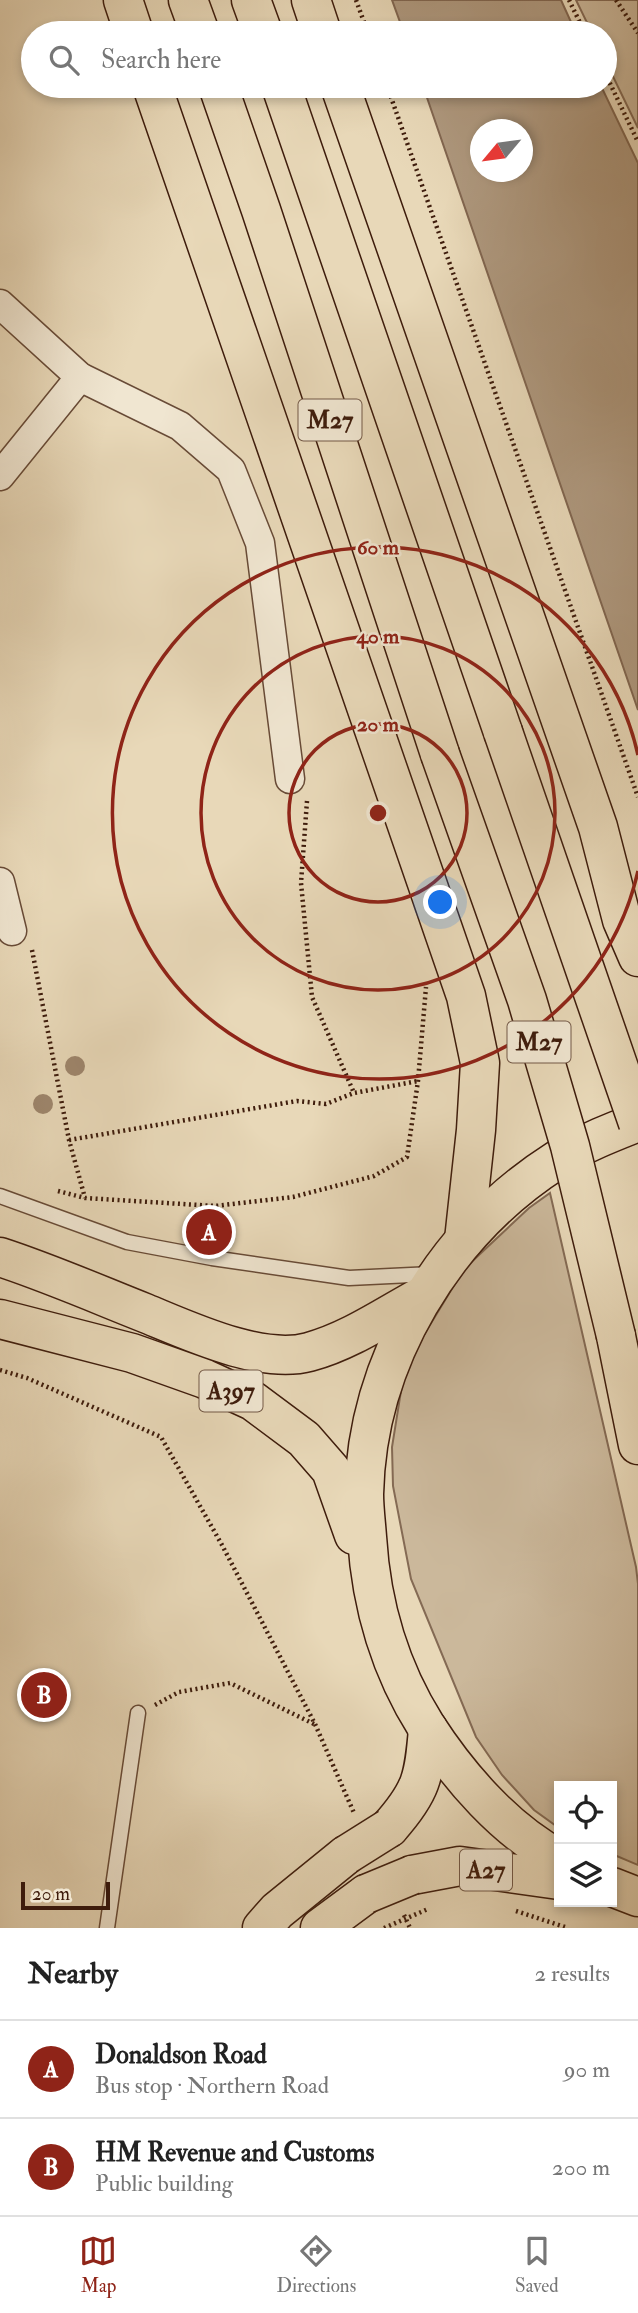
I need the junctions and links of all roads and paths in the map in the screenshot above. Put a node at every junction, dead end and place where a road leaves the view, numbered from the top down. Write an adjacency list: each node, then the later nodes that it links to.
1 (123, 0): 8 (main road)
2 (188, 0): 9 (main road)
3 (251, 0): 10 (main road)
4 (311, 0): 11 (main road)
5 (356, 0): 12 (path)
6 (569, 0): 13 (path)
7 (616, 0): 14 (path)
8 (130, 21)
9 (196, 21)
10 (259, 21)
11 (318, 21)
12 (364, 21)
13 (579, 21)
14 (638, 33)
15 (156, 98): 40 (main road)
16 (222, 98): 45 (main road, M27, bridge)
17 (285, 98): 35 (main road, M27, bridge)
18 (345, 98): 27 (main road)
19 (391, 98): 26 (path)
20 (617, 98): 21 (path)
21 (638, 142)
22 (0, 304): 23 (street)
23 (80, 377): 24 (street); 25 (street)
24 (0, 476)
25 (290, 779): 34 (path)
26 (638, 797)
27 (598, 827): 29 (main road); 31 (main road)
28 (0, 886): 30 (street)
29 (638, 916)
30 (12, 932): 36 (path)
31 (638, 957)
32 (425, 975): 33 (path)
33 (418, 1081): 34 (path); 39 (path)
34 (354, 1093): 36 (path)
35 (638, 1122): 40 (main road)
36 (69, 1140): 39 (path)
37 (49, 1188): 39 (path)
38 (0, 1196): 42 (lane)
39 (85, 1198)
40 (464, 1240): 42 (main road)
41 (0, 1257): 42 (main road, A397)
42 (430, 1284): 46 (main road)
43 (0, 1319): 46 (main road, A397)
44 (0, 1370): 48 (path)
45 (638, 1445)
46 (369, 1576): 49 (main road)
47 (138, 1713): 48 (path); 58 (lane)
48 (314, 1724): 50 (path)
49 (428, 1729): 50 (main road); 51 (main road)
50 (372, 1822): 59 (main road, bridge)
51 (554, 1855)
52 (554, 1879): 54 (main road, A27)
53 (617, 1889): 55 (main road)
54 (392, 1891): 60 (main road, A27); 62 (path)
55 (638, 1897)
56 (428, 1909): 61 (path, bridge)
57 (515, 1910): 63 (path)
58 (107, 1928)
59 (262, 1928)
60 (320, 1928)
61 (384, 1928)
62 (410, 1928)
63 (568, 1928)

